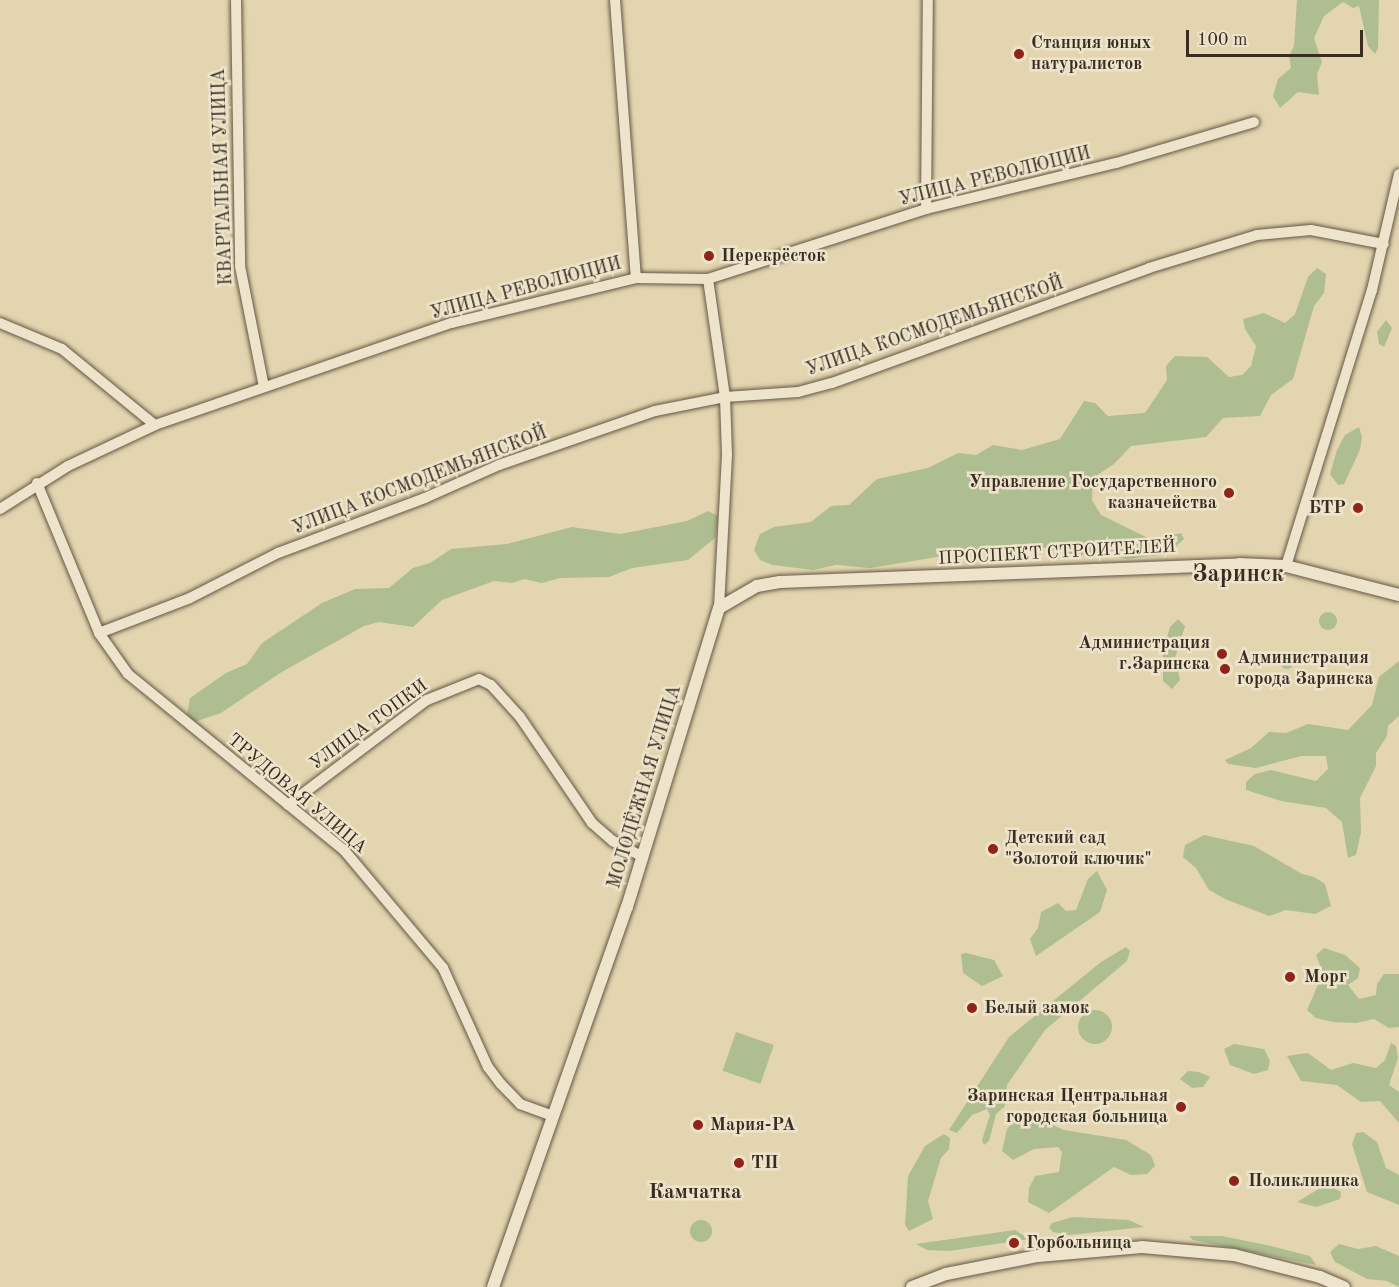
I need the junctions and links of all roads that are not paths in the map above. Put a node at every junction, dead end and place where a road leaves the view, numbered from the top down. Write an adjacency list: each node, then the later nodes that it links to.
1 (236, 0): 11 (street, КВАРТАЛЬНАЯ УЛИЦА)
2 (615, 0): 8 (street)
3 (928, 0): 6 (street)
4 (1254, 122): 6 (street, УЛИЦА РЕВОЛЮЦИИ)
5 (1399, 174): 7 (street)
6 (926, 209): 9 (street, УЛИЦА РЕВОЛЮЦИИ)
7 (1384, 244): 12 (street, УЛИЦА КОСМОДЕМЬЯНСКОЙ); 16 (street)
8 (636, 278): 9 (street, УЛИЦА РЕВОЛЮЦИИ); 11 (street, УЛИЦА РЕВОЛЮЦИИ)
9 (708, 279): 12 (street, МОЛОДЁЖНАЯ УЛИЦА)
10 (0, 323): 13 (street)
11 (264, 387): 13 (street, УЛИЦА РЕВОЛЮЦИИ)
12 (725, 397): 18 (street, МОЛОДЁЖНАЯ УЛИЦА); 19 (street, УЛИЦА КОСМОДЕМЬЯНСКОЙ)
13 (155, 425): 14 (street, УЛИЦА РЕВОЛЮЦИИ)
14 (37, 483): 15 (street, УЛИЦА РЕВОЛЮЦИИ); 19 (street, ТРУДОВАЯ УЛИЦА)
15 (0, 509)
16 (1286, 566): 17 (street, ПРОСПЕКТ СТРОИТЕЛЕЙ); 18 (street, ПРОСПЕКТ СТРОИТЕЛЕЙ)
17 (1399, 596)
18 (719, 608): 21 (street, МОЛОДЁЖНАЯ УЛИЦА)
19 (99, 633): 20 (street, ТРУДОВАЯ УЛИЦА)
20 (288, 805): 21 (street, УЛИЦА ТОПКИ); 22 (street, ТРУДОВАЯ УЛИЦА)
21 (643, 857): 22 (street, МОЛОДЁЖНАЯ УЛИЦА)
22 (553, 1116): 23 (street, МОЛОДЁЖНАЯ УЛИЦА)
23 (493, 1287)
24 (912, 1287): 25 (street)
25 (1344, 1287)

